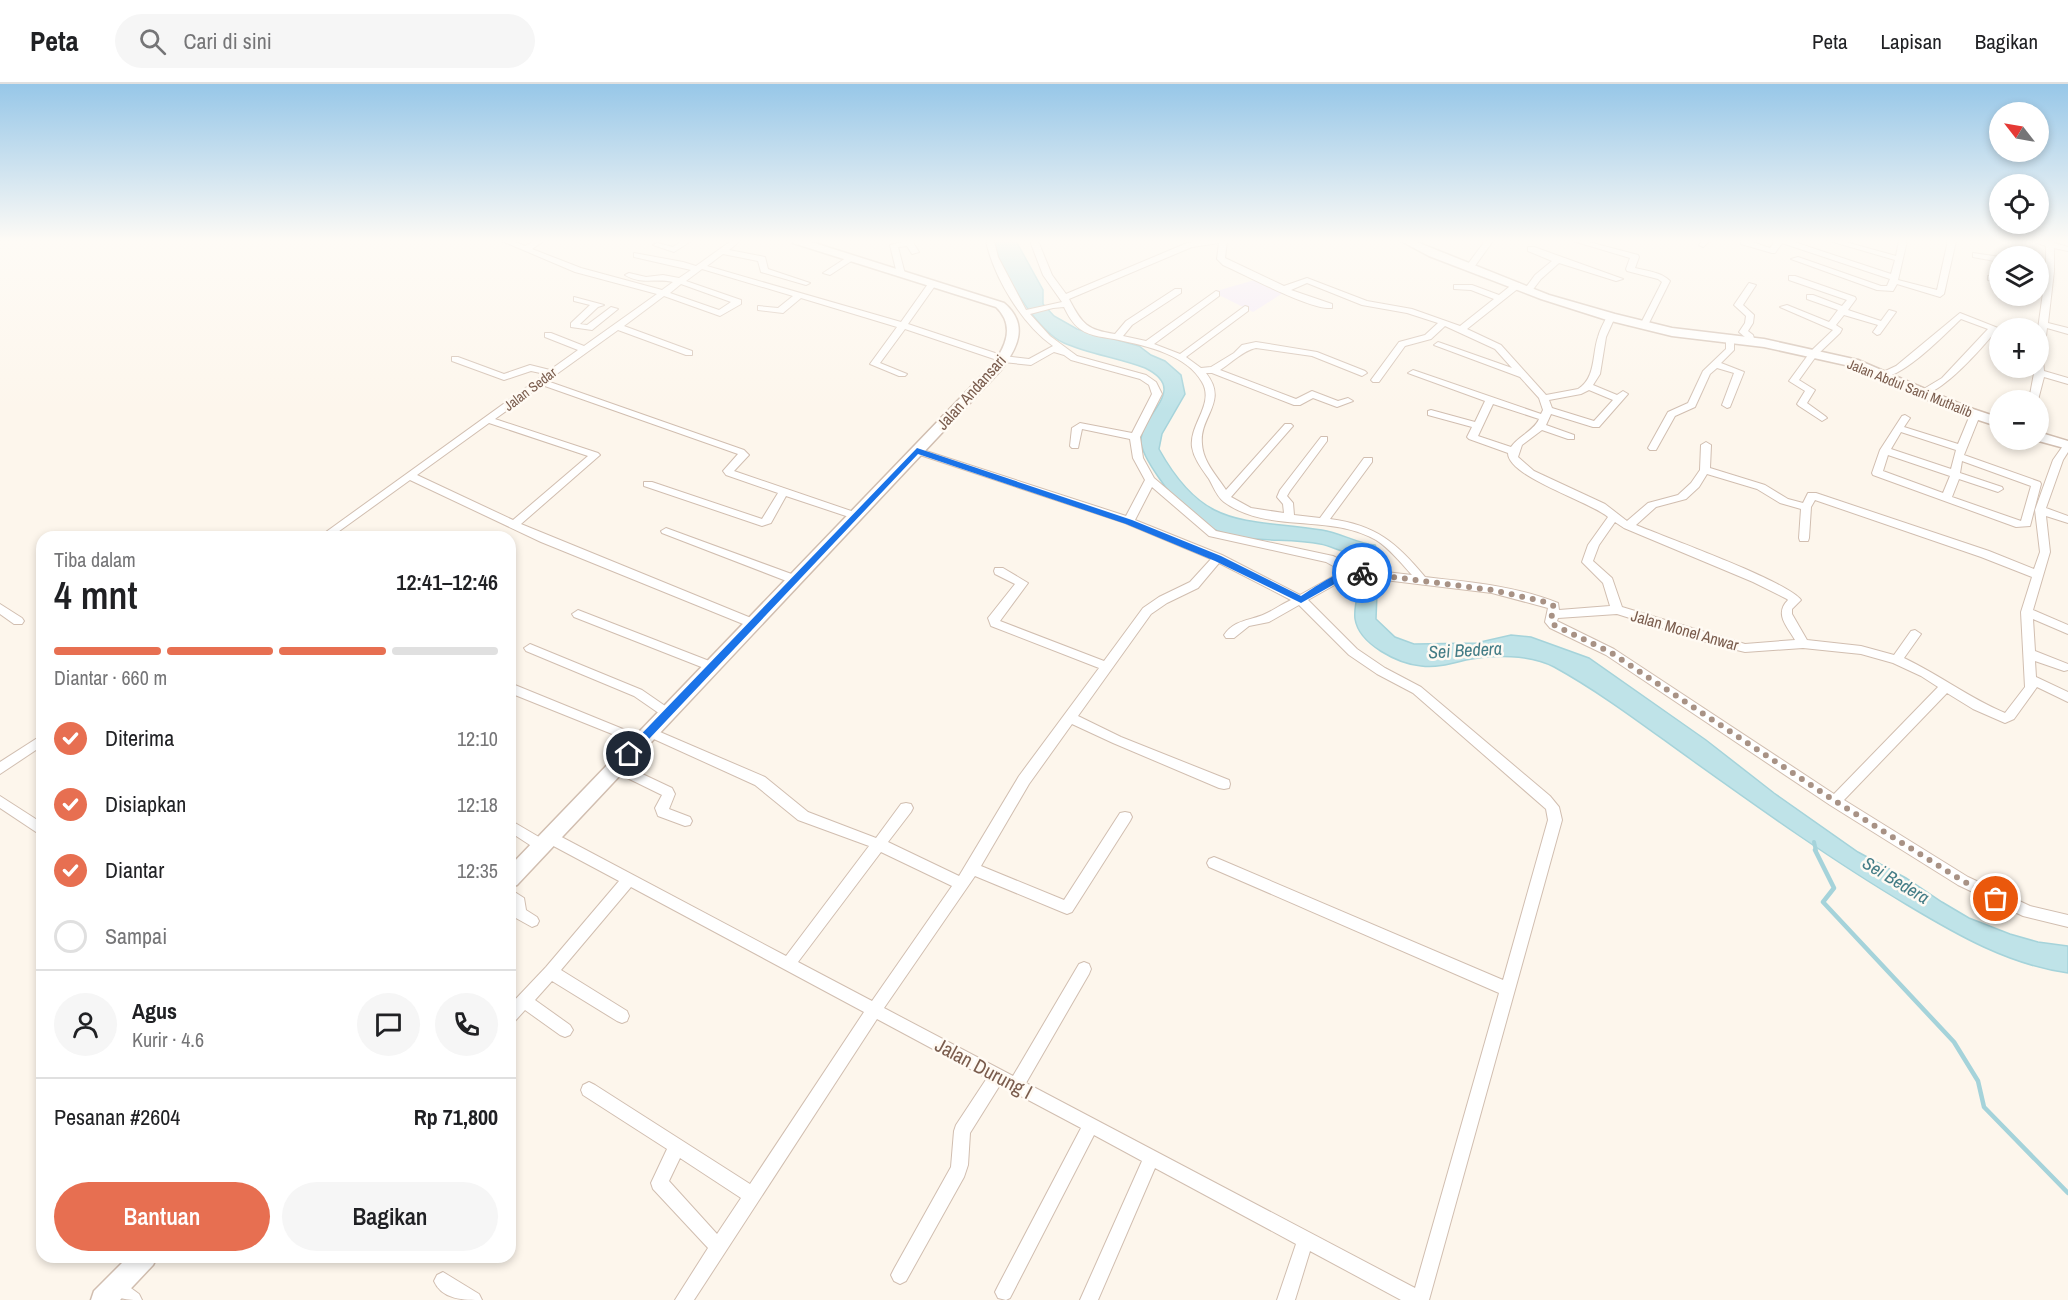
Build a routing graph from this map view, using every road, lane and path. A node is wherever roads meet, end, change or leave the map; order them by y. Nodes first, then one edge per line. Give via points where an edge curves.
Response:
1 (657, 298) edge
2 (677, 298) edge
3 (726, 298) edge
4 (797, 298) edge
5 (809, 298) edge
6 (922, 298) edge
7 (978, 298) edge
8 (1018, 298) edge
9 (1064, 298) edge
10 (1073, 298) edge
11 (1168, 298) edge
12 (1211, 298) edge
13 (1306, 298) edge
14 (1352, 298) edge
15 (1500, 298) edge
16 (1554, 298) edge
17 (1658, 298) edge
18 (1743, 298) edge
19 (1812, 298) edge
20 (1851, 298) edge
21 (577, 299) dead end
22 (1066, 301) junction
23 (596, 304) junction
24 (1329, 306) dead end
25 (761, 308) dead end
26 (1784, 308) dead end
27 (614, 309) junction
28 (1245, 309) dead end
29 (1843, 310) junction
30 (1027, 312) junction
31 (1892, 312) dead end
32 (633, 315) junction
33 (1611, 317) junction
34 (1444, 322) junction
35 (901, 325) junction
36 (1644, 325) junction
37 (617, 326) junction
38 (1831, 326) junction
39 (2049, 326) edge
40 (1460, 330) junction
41 (2068, 331) edge
42 (548, 334) dead end
43 (1117, 337) junction
44 (1730, 340) junction
45 (1751, 342) junction
46 (1148, 344) junction
47 (1438, 345) dead end
48 (584, 349) junction
49 (688, 353) dead end
50 (1007, 353) junction
51 (1814, 353) junction
52 (1070, 355) junction
53 (1180, 358) junction
54 (455, 359) dead end
55 (1714, 364) junction
56 (1213, 370) junction
57 (1198, 371) junction
58 (551, 373) junction
59 (1413, 373) dead end
60 (902, 374) dead end
61 (1362, 374) dead end
62 (1521, 374) junction
63 (1884, 375) junction
64 (2049, 376) edge
65 (1376, 380) dead end
66 (539, 381) junction
67 (2068, 381) edge
68 (1588, 386) junction
69 (1922, 393) junction
70 (1544, 398) junction
71 (1490, 400) junction
72 (1348, 401) dead end
73 (1727, 405) dead end
74 (1431, 413) dead end
75 (1976, 415) junction
76 (1544, 418) junction
77 (1822, 418) dead end
78 (1905, 418) dead end
79 (1989, 419) edge
80 (488, 420) junction
81 (1476, 425) junction
82 (1288, 426) dead end
83 (1899, 428) junction
84 (1571, 436) dead end
85 (1135, 437) junction
86 (1324, 439) dead end
87 (2049, 439) edge
88 (1706, 445) dead end
89 (2068, 445) edge
90 (1075, 446) dead end
91 (1653, 448) dead end
92 (1885, 450) junction
93 (917, 451) junction
94 (1513, 451) junction
95 (1960, 453) junction
96 (1368, 460) dead end
97 (1705, 470) junction
98 (411, 476) junction
99 (1955, 476) junction
100 (1150, 480) junction
101 (648, 484) dead end
102 (1998, 489) dead end
103 (783, 493) junction
104 (1225, 498) junction
105 (1946, 499) junction
106 (1806, 507) junction
107 (2040, 510) junction
108 (856, 516) junction
109 (1289, 517) junction
110 (1613, 518) junction
111 (2068, 520) edge
112 (1129, 522) junction
113 (1322, 523) junction
114 (514, 524) junction
115 (1628, 526) junction
116 (333, 531) edge
117 (666, 531) dead end
118 (1804, 538) dead end
119 (1218, 558) junction
120 (999, 571) dead end
121 (1345, 574) junction
122 (2038, 575) junction
123 (793, 579) junction
124 (1421, 579) junction
125 (1301, 600) junction
126 (0, 608) edge
127 (1617, 610) junction
128 (2027, 612) junction
129 (578, 614) dead end
130 (1553, 614) junction
131 (18, 621) dead end
132 (752, 623) junction
133 (2068, 630) edge
134 (1915, 634) dead end
135 (1230, 635) dead end
136 (1803, 644) junction
137 (530, 648) dead end
138 (2028, 653) junction
139 (1897, 660) junction
140 (713, 667) junction
141 (1108, 667) junction
142 (2064, 667) dead end
143 (2030, 679) junction
144 (1947, 686) junction
145 (516, 690) edge
146 (2068, 697) edge
147 (667, 713) junction
148 (1071, 718) junction
149 (645, 736) junction
150 (36, 745) edge
151 (617, 767) junction
152 (0, 769) edge
153 (1224, 784) dead end
154 (0, 801) edge
155 (1835, 801) junction
156 (906, 808) dead end
157 (1125, 817) dead end
158 (685, 821) dead end
159 (36, 826) edge
160 (516, 828) edge
161 (545, 841) junction
162 (878, 844) junction
163 (1214, 863) dead end
164 (972, 869) junction
165 (516, 872) edge
166 (629, 879) junction
167 (960, 883) junction
168 (516, 900) edge
169 (532, 921) dead end
170 (2068, 921) edge
171 (788, 964) junction
172 (1084, 969) dead end
173 (551, 972) junction
174 (1508, 989) junction
175 (525, 1001) junction
176 (516, 1010) edge
177 (874, 1010) junction
178 (622, 1016) dead end
179 (565, 1030) dead end
180 (998, 1075) junction
181 (1016, 1085) junction
182 (589, 1090) dead end
183 (1091, 1125) junction
184 (677, 1146) junction
185 (1152, 1157) junction
186 (752, 1195) junction
187 (1306, 1239) junction
188 (718, 1247) junction
189 (141, 1263) edge
190 (900, 1275) dead end
191 (443, 1281) dead end
192 (1004, 1292) dead end
193 (118, 1295) edge
194 (473, 1300) edge
195 (684, 1300) edge
196 (1089, 1300) edge
197 (1286, 1300) edge
198 (1419, 1300) edge

1 - 32 street, Jalan Sedar
2 - 3 street via 720,313 738,302
4 - 25 street via 780,311
5 - 35 street
6 - 35 street
7 - 50 street via 1007,309
8 - 30 street
9 - 22 street
10 - 22 street
11 - 43 street
12 - 46 street
13 - 24 street
14 - 34 street
15 - 40 street
16 - 33 street, Jalan Abdul Sani Muthalib
17 - 36 street
18 - 45 street via 1738,305 1750,315 1743,332
19 - 29 street
20 - 29 street
21 - 23 street
22 - 30 street
22 - 43 street via 1077,323 1084,328
23 - 27 street
23 - 27 street via 574,325 589,328
26 - 38 street
27 - 32 street
28 - 53 street
29 - 31 street via 1880,328
29 - 38 street
30 - 52 street via 1047,338
32 - 37 street, Jalan Sedar
33 - 36 street, Jalan Abdul Sani Muthalib
33 - 68 street via 1602,337 1595,375
34 - 40 street
34 - 65 street via 1428,337 1402,344
35 - 50 street
35 - 60 street via 875,364
36 - 44 street, Jalan Abdul Sani Muthalib
37 - 48 street, Jalan Sedar
37 - 49 street
38 - 51 street via 1838,328 1836,333
39 - 41 street
40 - 62 street via 1498,347
42 - 48 street
43 - 46 street
44 - 45 street, Jalan Abdul Sani Muthalib
44 - 55 street via 1730,350
45 - 51 street, Jalan Abdul Sani Muthalib
46 - 53 street
47 - 62 street
48 - 58 street, Jalan Sedar
50 - 52 street via 1031,362 1056,349
50 - 93 street, Jalan Andansari
51 - 63 street, Jalan Abdul Sani Muthalib
51 - 77 street via 1794,381 1810,390 1802,404
52 - 85 street via 1143,377 1153,384 1157,394
53 - 57 street
54 - 58 street via 504,377 530,368
55 - 73 street via 1739,372
55 - 91 street via 1706,373 1695,402 1671,414
56 - 57 street
56 - 61 street via 1245,347 1256,345 1314,354
56 - 72 street via 1297,403 1312,394 1336,404
57 - 104 street via 1212,394 1197,435 1198,450
58 - 66 street, Jalan Sedar
59 - 71 street
62 - 70 street
63 - 69 street, Jalan Abdul Sani Muthalib
63 - 69 street via 1899,368 1960,316 1994,328 1945,380
64 - 67 street
66 - 80 street, Jalan Sedar
66 - 103 street via 741,452 744,455 728,471
68 - 70 street
68 - 76 street via 1621,397 1596,425
69 - 75 street, Jalan Abdul Sani Muthalib
70 - 76 street
71 - 76 street
71 - 81 street
74 - 81 street
75 - 79 street, Jalan Abdul Sani Muthalib
75 - 95 street
76 - 84 street
76 - 94 street
78 - 83 street
80 - 98 street, Jalan Sedar
80 - 114 street via 595,455
81 - 94 street via 1472,436
82 - 104 street
83 - 92 street
83 - 95 street
85 - 90 street via 1080,426
85 - 100 street via 1138,459
86 - 109 street via 1285,490 1282,497 1288,503
87 - 89 street
88 - 97 street
89 - 107 street, Jalan Monel Anwar via 2054,469
92 - 99 street
92 - 105 street via 1877,473
93 - 108 street, Jalan Andansari
93 - 112 street
94 - 110 street via 1515,460 1530,472 1599,505
95 - 99 street
95 - 105 street via 2036,484 2031,509 2026,524 2020,525
96 - 113 street
97 - 106 street via 1761,487 1785,501
97 - 115 street via 1682,497 1652,505
98 - 114 street
98 - 116 street, Jalan Sedar
99 - 102 street
99 - 105 street
100 - 112 street
100 - 121 street via 1213,534 1329,559
101 - 103 street via 762,523
103 - 108 street
104 - 109 street via 1248,511
106 - 118 street
106 - 122 street via 1812,495
107 - 111 street
107 - 122 street, Jalan Monel Anwar via 2045,552
108 - 123 street, Jalan Andansari
109 - 113 street
110 - 115 street
110 - 127 street via 1591,547 1587,562 1606,579
112 - 119 street
113 - 124 street via 1341,524 1380,538
114 - 132 street
115 - 136 street via 1791,596 1795,600 1786,614
117 - 123 street
119 - 125 street
119 - 141 street via 1194,585 1147,611
120 - 141 street via 1022,583 994,618 995,623
121 - 124 street
121 - 125 street
122 - 128 street, Jalan Monel Anwar
123 - 132 street, Jalan Andansari
124 - 130 street via 1542,601 1554,606
125 - 135 street via 1264,619 1236,627
125 - 174 street via 1353,652 1417,690 1552,807 1555,820
126 - 131 street
127 - 130 street, Jalan Monel Anwar
127 - 136 street, Jalan Monel Anwar via 1728,645 1745,648
128 - 133 street
128 - 138 street, Jalan Monel Anwar
129 - 140 street
130 - 155 street via 1554,625 1610,652
132 - 140 street, Jalan Andansari
134 - 139 street
136 - 139 street, Jalan Monel Anwar via 1861,650
137 - 147 street via 638,693
138 - 142 street
138 - 143 street, Jalan Monel Anwar
139 - 144 street, Jalan Monel Anwar
140 - 147 street, Jalan Andansari
141 - 148 street
143 - 144 street, Jalan Monel Anwar via 2029,693 2005,718 1986,711
143 - 146 street
144 - 155 street
145 - 149 street
147 - 149 street, Jalan Andansari
148 - 153 street
148 - 164 street via 1024,780
149 - 151 street, Jalan Andansari
149 - 162 street via 759,781 803,816
150 - 152 street
151 - 158 street via 667,792 663,812
151 - 161 street, Jalan Andansari
154 - 159 street
155 - 170 street via 1992,897 2028,912
156 - 162 street
157 - 164 street via 1068,909
160 - 161 street, Jalan Durung I
161 - 165 street, Jalan Andansari
161 - 166 street, Jalan Durung I
162 - 167 street
162 - 171 street
163 - 174 street
164 - 167 street
166 - 171 street, Jalan Durung I
166 - 173 street
167 - 177 street
168 - 169 street via 519,913
171 - 177 street, Jalan Durung I
172 - 181 street
173 - 175 street
173 - 178 street
174 - 198 street
175 - 176 street
175 - 179 street
177 - 180 street, Jalan Durung I
177 - 186 street
180 - 181 street, Jalan Durung I
180 - 190 street via 962,1131 958,1171
181 - 183 street, Jalan Durung I
182 - 184 street
183 - 185 street, Jalan Durung I
183 - 192 street
184 - 186 street
184 - 188 street via 659,1183
185 - 187 street, Jalan Durung I
185 - 196 street
186 - 188 street
187 - 197 street
187 - 198 street, Jalan Durung I
188 - 195 street
189 - 193 street
191 - 194 street

